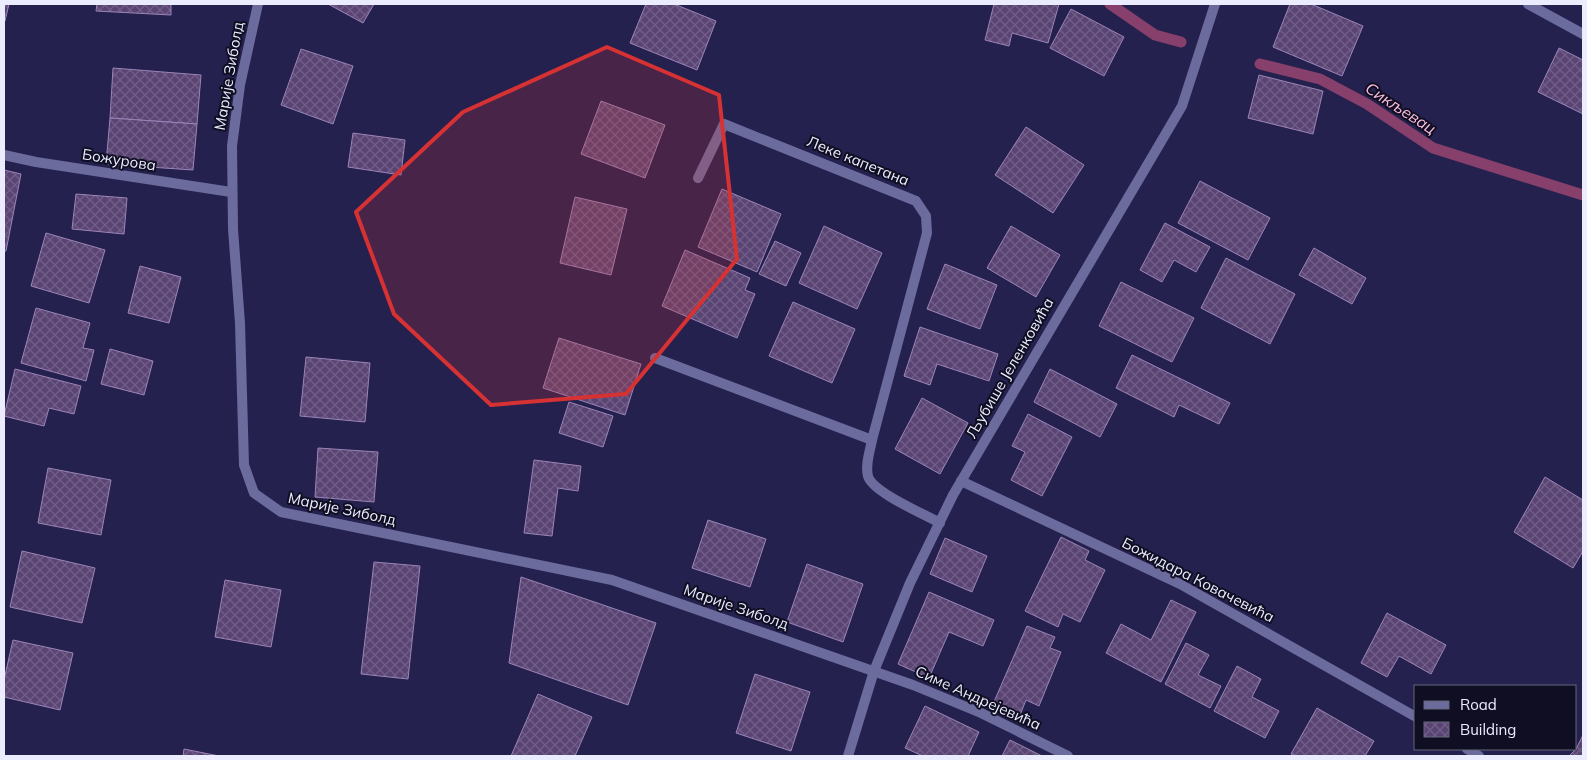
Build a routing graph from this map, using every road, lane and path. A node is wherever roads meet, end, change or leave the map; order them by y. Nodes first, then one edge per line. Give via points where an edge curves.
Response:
1 (258, 4) edge
2 (1215, 4) edge
3 (1528, 4) edge
4 (1583, 34) edge
5 (4, 155) edge
6 (698, 178) dead end
7 (231, 192) junction
8 (655, 358) dead end
9 (872, 440) junction
10 (961, 481) junction
11 (940, 523) junction
12 (874, 671) junction
13 (1414, 716) edge
14 (848, 756) edge
15 (1068, 756) edge

1 - 7 street, Марије Зиболд via 240,85 232,146
2 - 10 street, Љубише Јеленковића via 1182,106
3 - 4 street
5 - 7 street, Божурова
6 - 9 street, Леке капетана via 724,124 916,201 926,216 927,233
7 - 12 street, Марије Зиболд via 240,323 244,465 254,493 281,512 612,580
8 - 9 street
9 - 11 street, Леке капетана via 867,467 868,478 876,488
10 - 11 street, Љубише Јеленковића
10 - 13 street, Божидара Ковачевића via 1180,584
11 - 12 street, Љубише Јеленковића via 910,583
12 - 14 street, Љубише Јеленковића
12 - 15 street, Симе Андрејевића via 981,713

